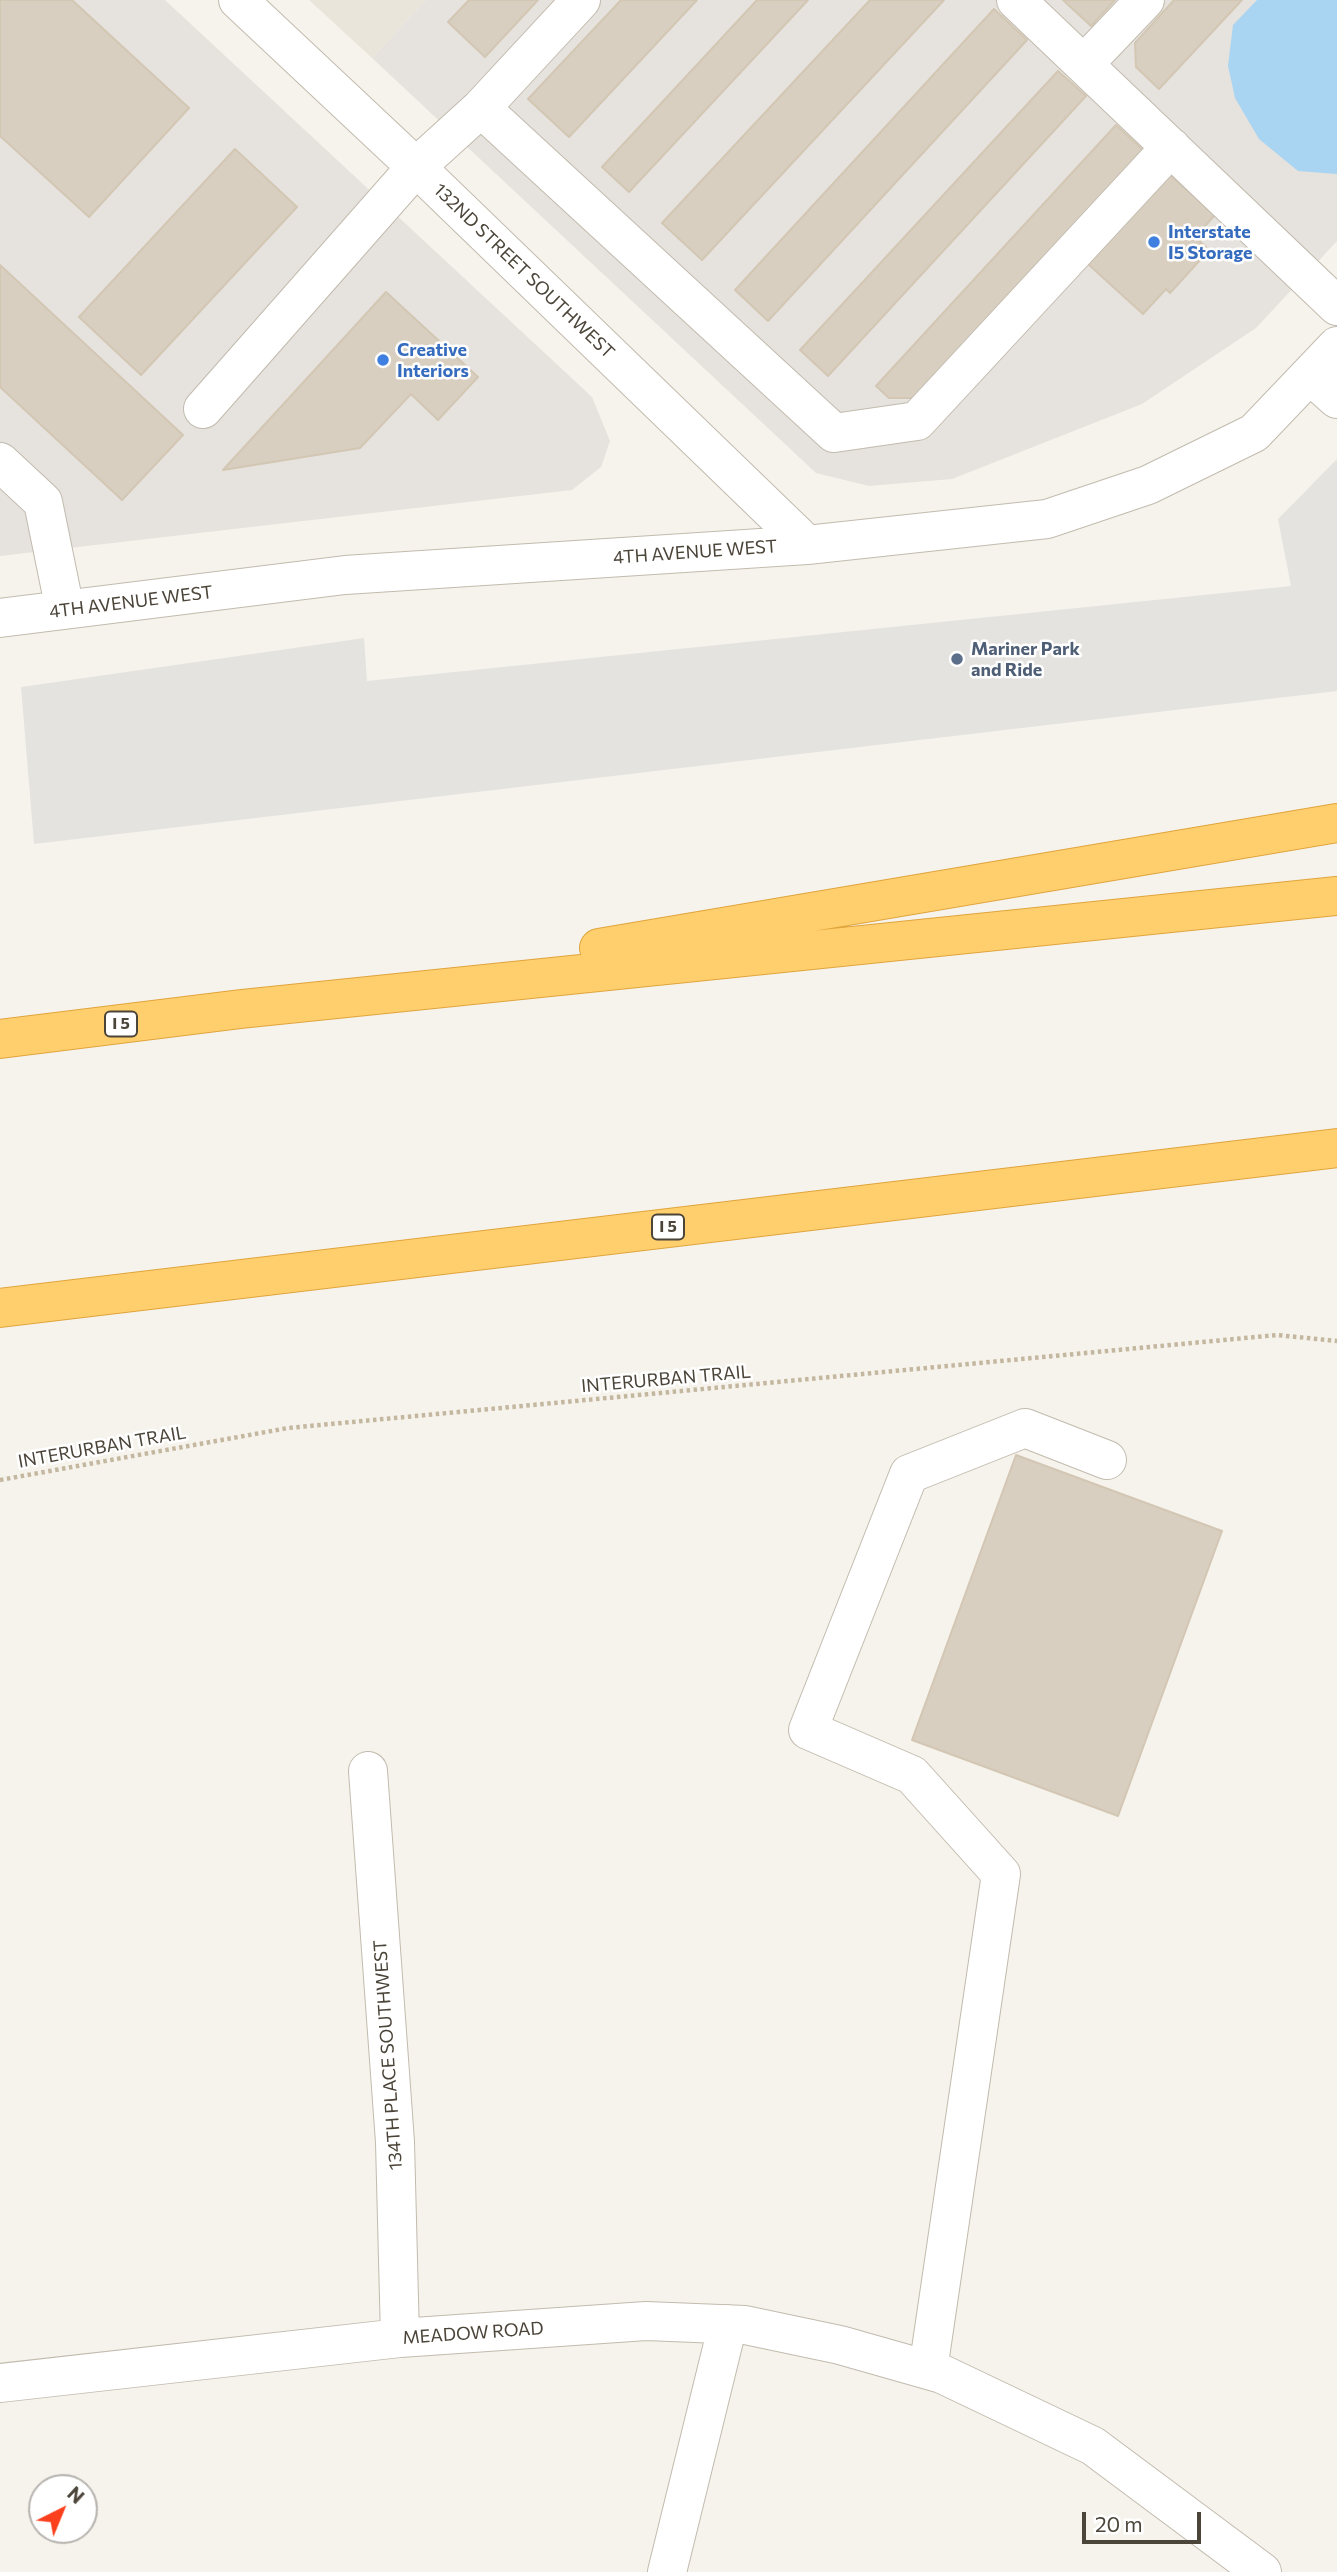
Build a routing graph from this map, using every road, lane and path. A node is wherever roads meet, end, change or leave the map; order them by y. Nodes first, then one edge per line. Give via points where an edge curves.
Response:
1 (238, 0) edge
2 (581, 0) edge
3 (1016, 0) edge
4 (1145, 0) edge
5 (1084, 64) junction
6 (481, 108) junction
7 (1171, 147) junction
8 (416, 167) junction
9 (1337, 306) edge
10 (1337, 346) edge
11 (1323, 387) edge
12 (203, 409) dead end
13 (0, 462) edge
14 (807, 545) junction
15 (65, 610) junction
16 (0, 618) edge
17 (1337, 823) edge
18 (1337, 896) edge
19 (242, 1009) junction
20 (0, 1039) edge
21 (1337, 1147) edge
22 (0, 1308) edge
23 (1337, 1340) edge
24 (1107, 1460) dead end
25 (0, 1480) edge
26 (368, 1772) dead end
27 (728, 2324) junction
28 (400, 2338) junction
29 (936, 2372) junction
30 (0, 2383) edge
31 (1242, 2566) edge
32 (667, 2572) edge

1 - 8 street, 132ND STREET SOUTHWEST
2 - 6 street
3 - 5 street
4 - 5 street
5 - 7 street
6 - 7 street via 834,433 917,421
6 - 8 street
7 - 9 street
8 - 12 street
8 - 14 street, 132ND STREET SOUTHWEST
10 - 11 street, 4TH AVENUE WEST
11 - 14 street, 4TH AVENUE WEST via 1254,433 1148,485 1047,519
13 - 15 street via 43,502
14 - 15 street, 4TH AVENUE WEST via 345,575
15 - 16 street, 4TH AVENUE WEST
17 - 19 highway
18 - 19 highway, I 5
19 - 20 highway, I 5
21 - 22 highway, I 5
23 - 25 path, INTERURBAN TRAIL via 1277,1335 288,1428
24 - 29 street via 1025,1428 909,1474 808,1730 912,1775 1001,1874
26 - 28 street, 134TH PLACE SOUTHWEST via 395,2142
27 - 28 street, MEADOW ROAD via 646,2321
27 - 29 street, MEADOW ROAD via 841,2345
27 - 32 street
28 - 30 street, MEADOW ROAD
29 - 31 street, MEADOW ROAD via 1093,2446

